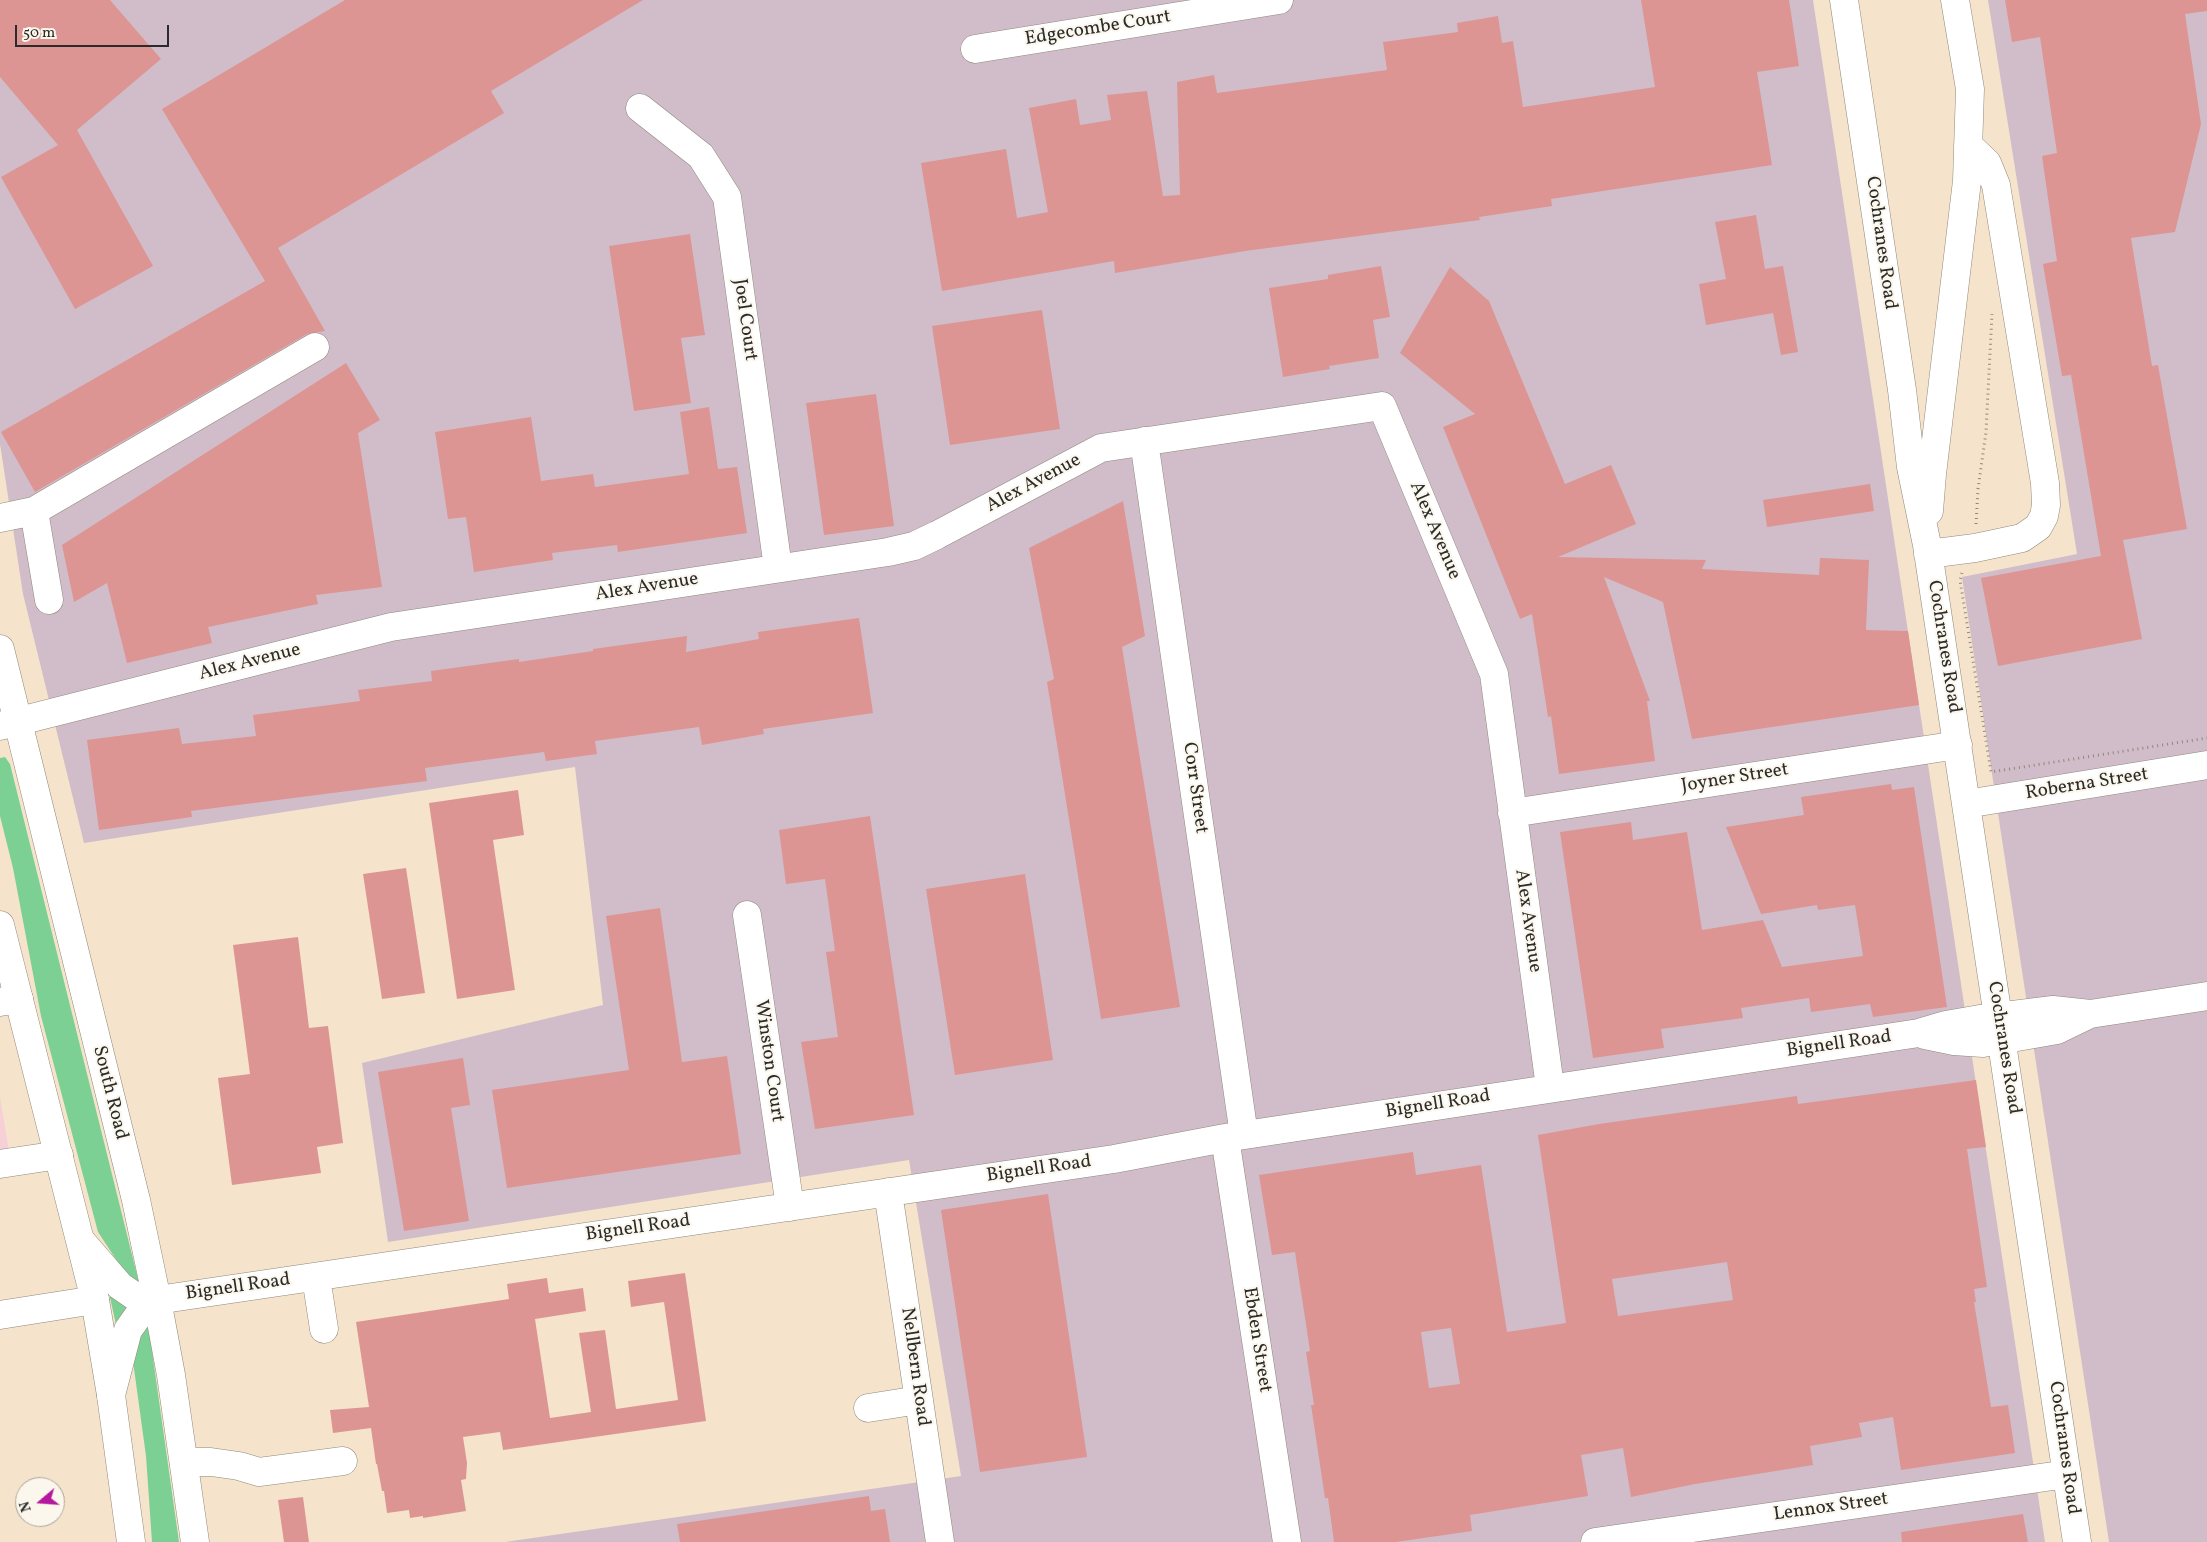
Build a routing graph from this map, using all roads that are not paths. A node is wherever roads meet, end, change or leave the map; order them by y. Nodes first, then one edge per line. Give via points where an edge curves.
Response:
1 (1279, 0) edge
2 (1844, 0) edge
3 (1955, 0) edge
4 (975, 49) dead end
5 (640, 108) dead end
6 (1968, 145) junction
7 (315, 347) dead end
8 (1144, 441) junction
9 (34, 511) junction
10 (0, 518) edge
11 (1928, 549) junction
12 (778, 568) junction
13 (49, 600) dead end
14 (0, 649) edge
15 (9, 724) edge
16 (1958, 746) junction
17 (2207, 765) edge
18 (1966, 804) junction
19 (1512, 812) junction
20 (747, 915) dead end
21 (0, 925) edge
22 (2207, 996) edge
23 (9, 1001) edge
24 (2000, 1028) junction
25 (1550, 1087) junction
26 (1234, 1136) junction
27 (59, 1155) junction
28 (0, 1164) edge
29 (888, 1192) junction
30 (790, 1207) junction
31 (81, 1241) junction
32 (316, 1277) junction
33 (96, 1300) junction
34 (153, 1301) junction
35 (0, 1315) edge
36 (324, 1329) dead end
37 (111, 1395) junction
38 (919, 1400) junction
39 (868, 1408) dead end
40 (343, 1461) dead end
41 (184, 1462) junction
42 (2067, 1474) junction
43 (131, 1542) edge
44 (195, 1542) edge
45 (940, 1542) edge
46 (1286, 1542) edge
47 (1594, 1542) edge
48 (2077, 1542) edge

1 - 4 main road, Edgecombe Court
2 - 11 main road, Cochranes Road via 1911,467
3 - 6 main road, Cochranes Road via 1970,89
5 - 12 main road, Joel Court via 701,156 727,197
6 - 11 main road, Cochranes Road via 1966,187 1931,481
6 - 11 main road, Cochranes Road via 1987,163 1996,185 2046,505 2042,520 2031,533 2012,541 1975,548
7 - 9 main road
8 - 12 main road, Alex Avenue via 1101,448 914,546
8 - 19 main road, Alex Avenue via 1382,406 1494,674
8 - 26 main road, Corr Street
9 - 10 main road
9 - 13 main road
11 - 16 main road, Cochranes Road
12 - 15 main road, Alex Avenue via 391,627
14 - 15 main road, South Road
15 - 34 main road, South Road via 136,1200
16 - 18 main road, Cochranes Road
16 - 19 main road, Joyner Street
17 - 18 main road, Roberna Street
18 - 24 main road, Cochranes Road
19 - 25 main road, Alex Avenue
20 - 30 main road, Winston Court
21 - 23 main road
22 - 24 main road, Bignell Road via 2090,1014 2057,1030
23 - 27 main road
24 - 25 main road, Bignell Road via 1966,1043 1919,1033
24 - 42 main road, Cochranes Road
25 - 26 main road, Bignell Road
26 - 29 main road, Bignell Road via 1114,1159
26 - 46 main road, Ebden Street
27 - 28 main road
27 - 31 main road
29 - 30 main road, Bignell Road
29 - 38 main road, Nellbern Road
30 - 32 main road, Bignell Road
31 - 33 main road
31 - 34 main road via 120,1286 136,1297
32 - 34 main road, Bignell Road
32 - 36 main road
33 - 35 main road
33 - 37 main road
34 - 37 main road via 128,1330
34 - 41 main road, South Road
37 - 43 main road
38 - 39 main road
38 - 45 main road, Nellbern Road
40 - 41 main road via 259,1472 211,1462
41 - 44 main road, South Road
42 - 47 main road, Lennox Street
42 - 48 main road, Cochranes Road

